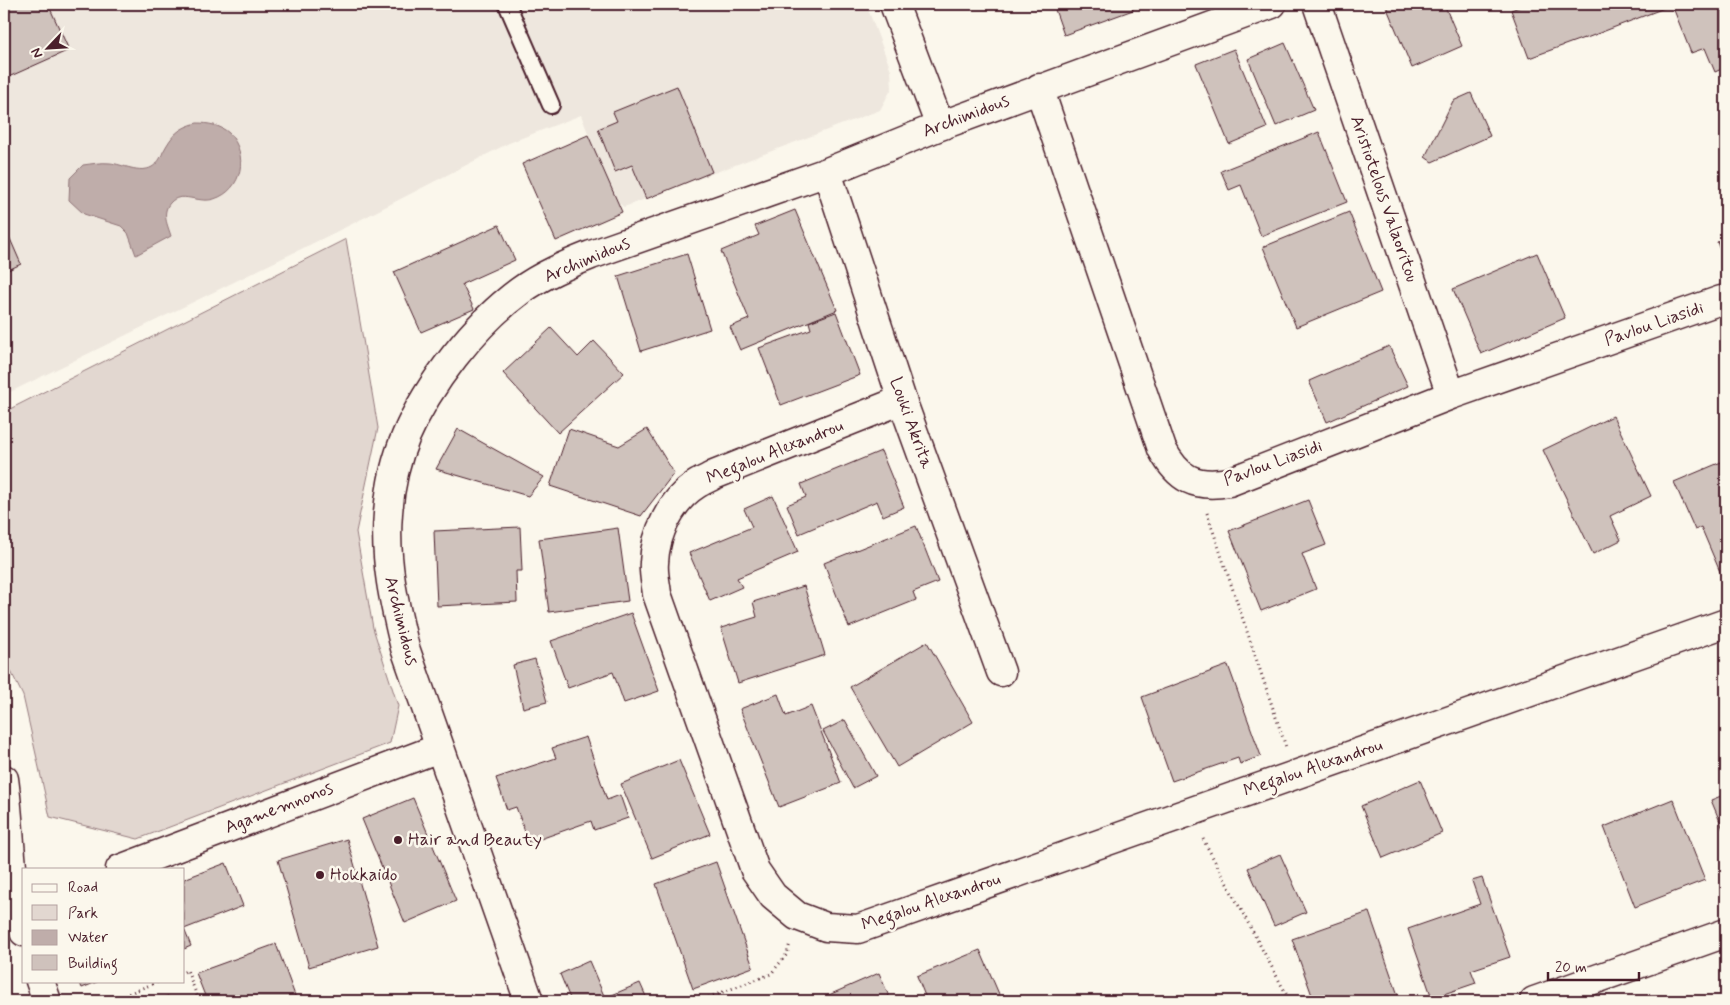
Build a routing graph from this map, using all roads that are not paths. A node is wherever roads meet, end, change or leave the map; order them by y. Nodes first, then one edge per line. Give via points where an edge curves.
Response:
1 (507, 4) edge
2 (894, 4) edge
3 (1272, 4) edge
4 (1317, 4) edge
5 (1040, 88) junction
6 (551, 105) dead end
7 (940, 126) junction
8 (827, 172) junction
9 (1726, 300) edge
10 (1451, 395) junction
11 (902, 400) junction
12 (1726, 623) edge
13 (1002, 672) dead end
14 (439, 748) junction
15 (4, 778) edge
16 (123, 868) edge
17 (22, 915) edge
18 (1726, 933) edge
19 (40, 982) edge
20 (47, 1001) edge
21 (529, 1001) edge
22 (1534, 1001) edge

1 - 6 lane
2 - 7 street
3 - 5 street, Archimidous
4 - 10 street, Aristiotelous Valaoritou
5 - 7 street, Archimidous
5 - 10 street, Pavlou Liasidi via 1162,449 1170,464 1182,475 1196,482 1228,482
7 - 8 street, Archimidous
8 - 11 street, Louki Akrita
8 - 14 street, Archimidous via 553,271 520,292 484,323 430,390 406,436 395,473 388,513 387,560 405,648
9 - 10 street, Pavlou Liasidi
11 - 12 street, Megalou Alexandrou via 696,484 674,506 660,533 654,563 657,594 755,870 772,896 797,916 826,927 858,929
11 - 13 street, Louki Akrita
14 - 16 street, Agamemnonos
14 - 21 street, Archimidous
15 - 17 street via 10,851
18 - 22 street
19 - 20 street

